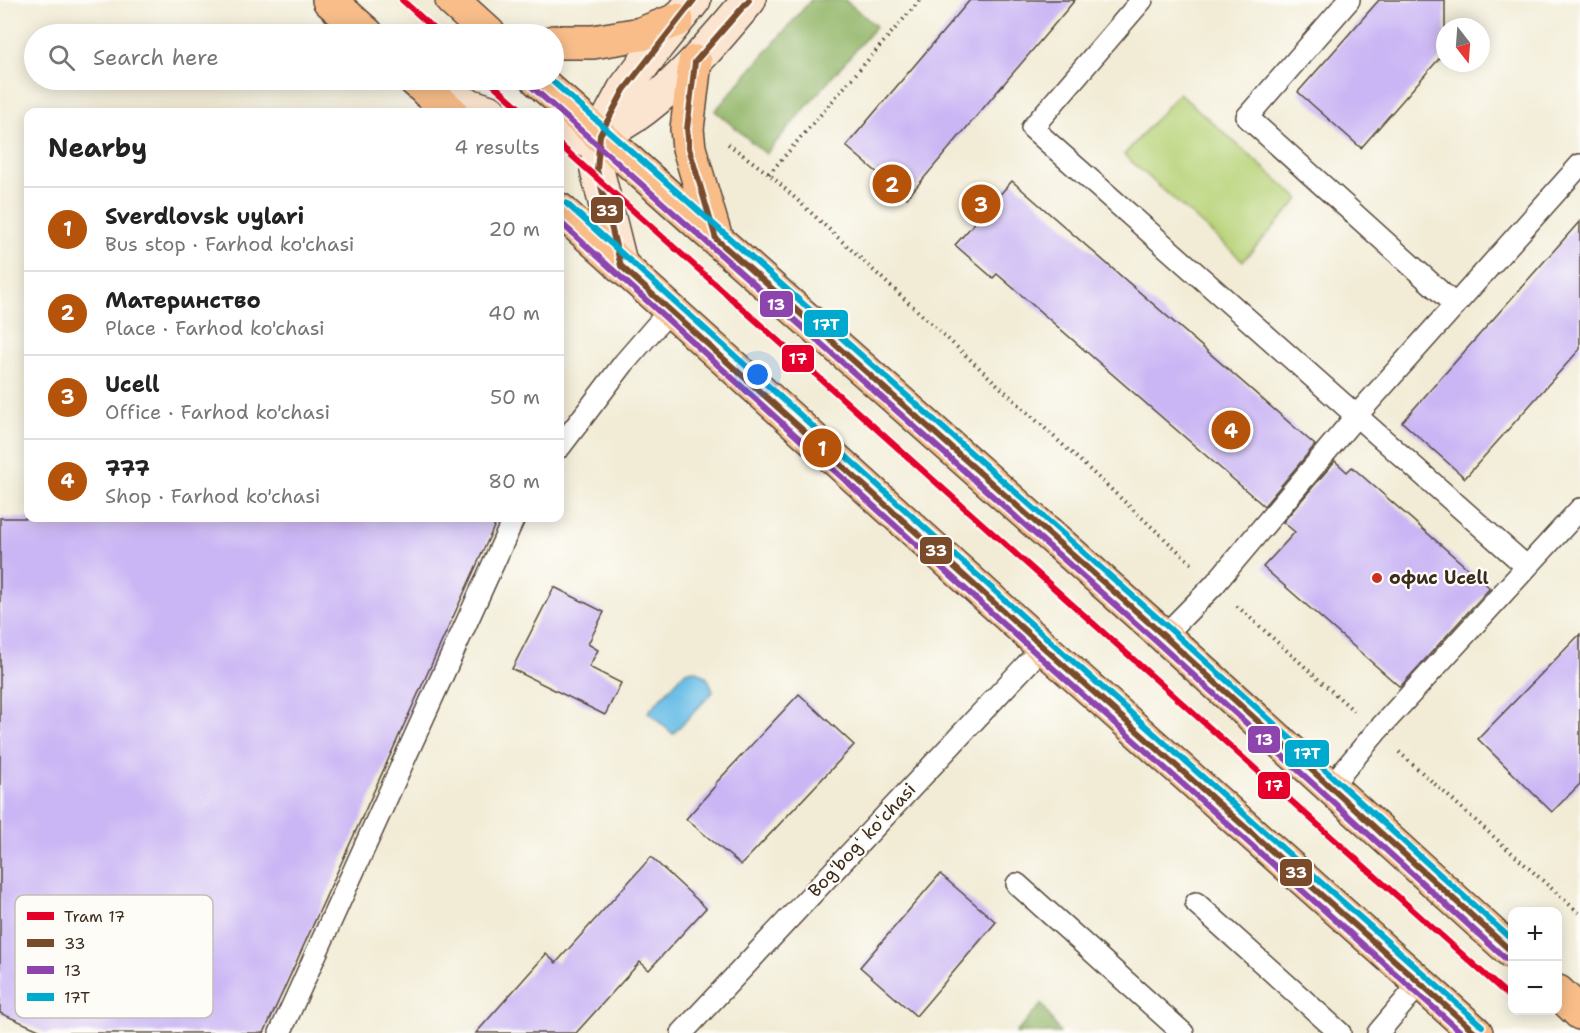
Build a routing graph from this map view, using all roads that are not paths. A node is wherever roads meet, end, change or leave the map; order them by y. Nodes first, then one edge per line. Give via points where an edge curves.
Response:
1 (330, 0) edge
2 (452, 0) edge
3 (749, 0) edge
4 (1142, 0) edge
5 (1349, 0) edge
6 (686, 10) edge
7 (356, 24) edge
8 (482, 24) edge
9 (564, 42) edge
10 (695, 62) junction
11 (427, 90) edge
12 (434, 90) edge
13 (549, 90) edge
14 (447, 108) edge
15 (480, 108) edge
16 (600, 135) junction
17 (564, 138) edge
18 (1580, 165) edge
19 (564, 214) edge
20 (716, 240) junction
21 (621, 266) junction
22 (1455, 305) junction
23 (670, 310) junction
24 (1357, 415) junction
25 (564, 442) edge
26 (1580, 509) edge
27 (512, 522) edge
28 (1527, 567) junction
29 (1164, 636) junction
30 (1043, 647) junction
31 (1330, 787) junction
32 (1017, 884) dead end
33 (1196, 903) dead end
34 (1508, 948) edge
35 (1420, 983) junction
36 (1562, 997) edge
37 (1580, 1013) edge
38 (280, 1033) edge
39 (682, 1033) edge
40 (1183, 1033) edge
41 (1340, 1033) edge
42 (1378, 1033) edge
43 (1476, 1033) edge

1 - 7 main road
2 - 8 main road
3 - 10 main road
4 - 24 lane via 1032,128
5 - 22 lane via 1247,117
6 - 9 main road via 641,34
6 - 16 main road via 624,90
10 - 16 main road via 646,109
10 - 20 main road via 687,129 689,148
11 - 14 main road
12 - 15 main road
13 - 16 main road
16 - 17 main road
16 - 20 main road
16 - 21 main road via 597,170
18 - 22 lane
19 - 21 main road
20 - 29 main road
21 - 23 main road
22 - 24 lane
23 - 25 lane
23 - 30 main road
24 - 28 lane
24 - 29 lane via 1214,585
26 - 28 lane
27 - 38 lane
28 - 31 lane
29 - 31 main road
30 - 35 main road
30 - 39 lane, Bogʻbogʻ koʻchasi
31 - 34 main road
32 - 40 lane
33 - 41 lane
35 - 42 lane
35 - 43 main road
36 - 37 main road

